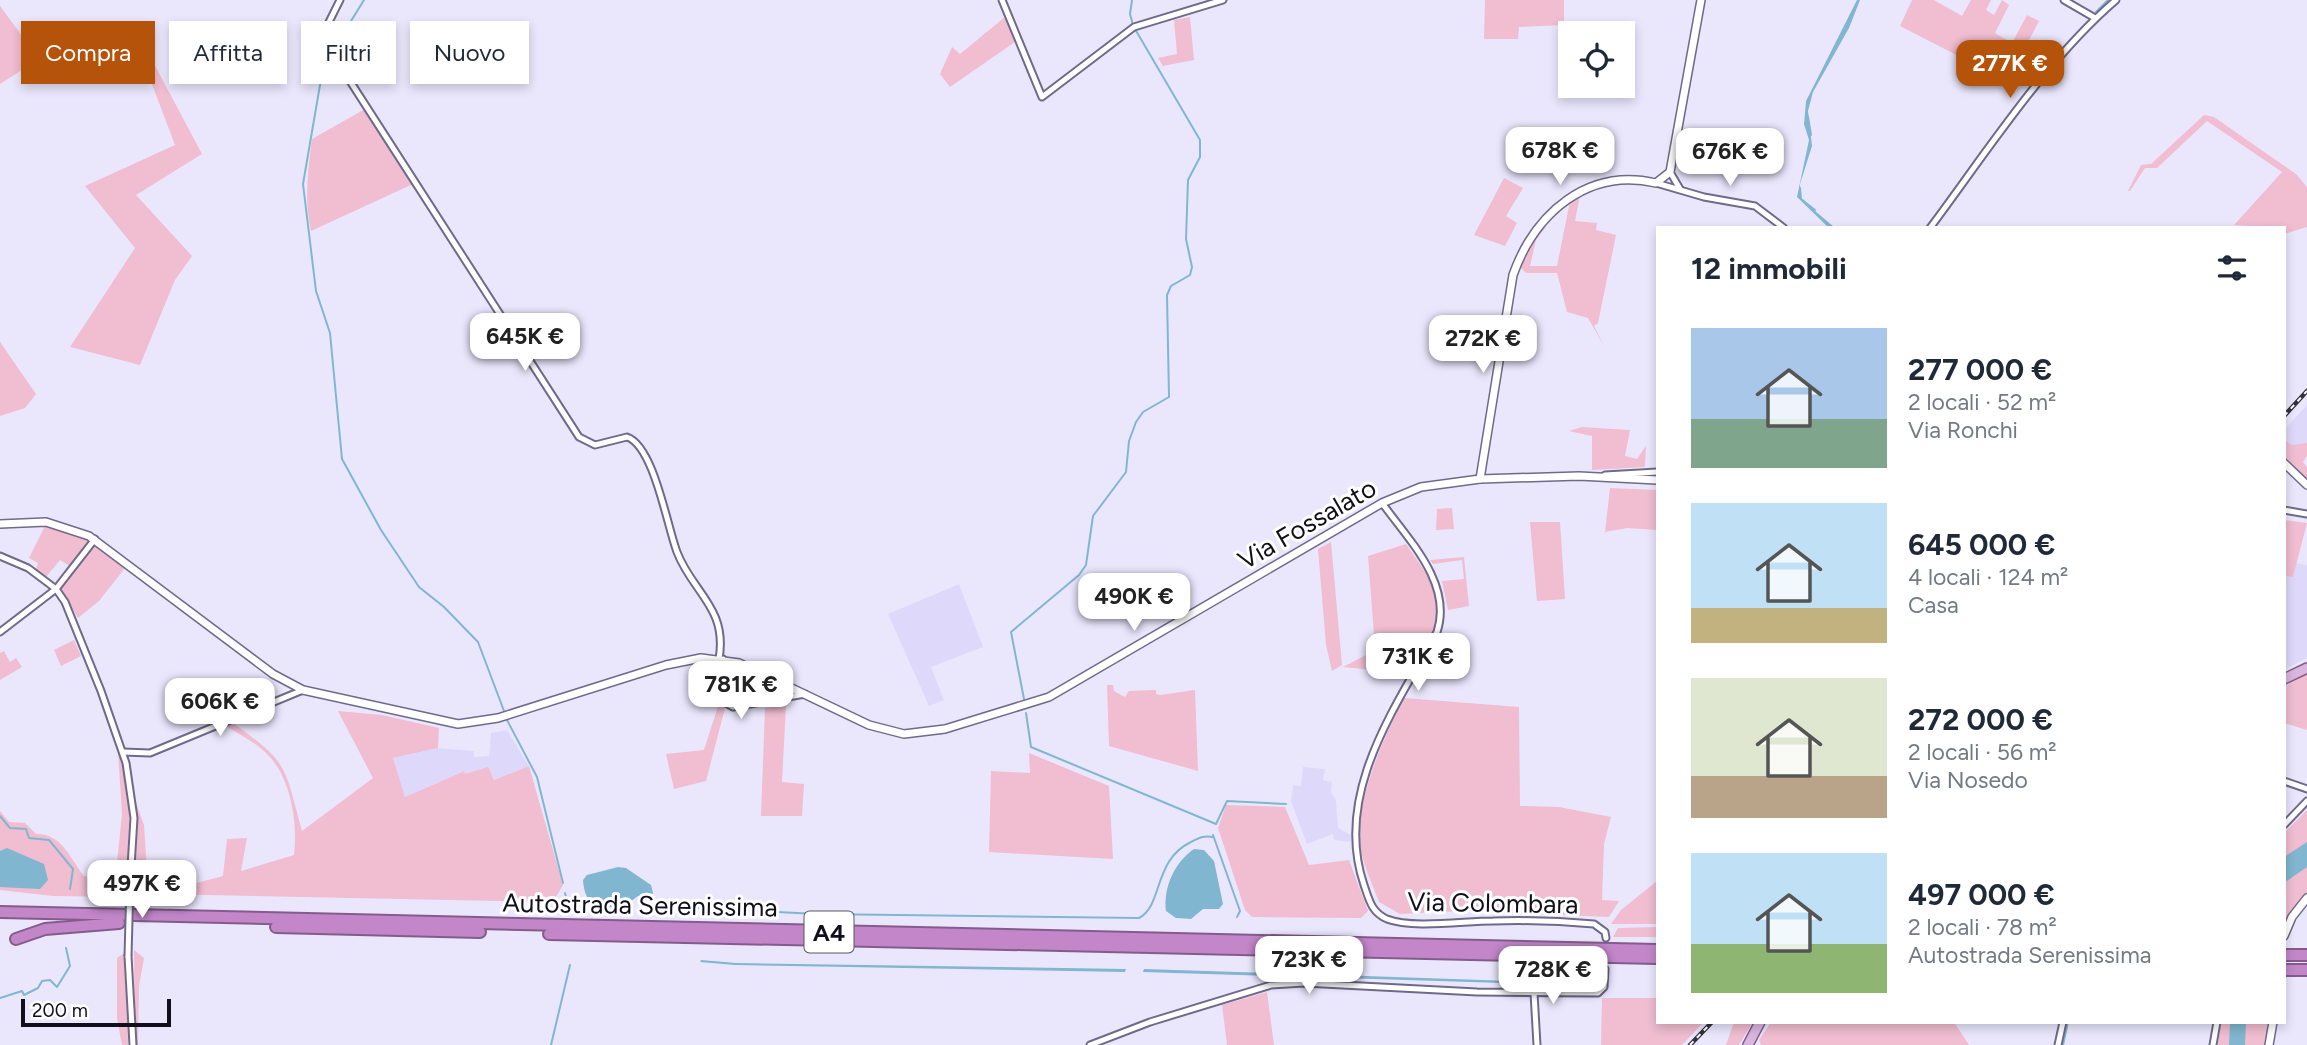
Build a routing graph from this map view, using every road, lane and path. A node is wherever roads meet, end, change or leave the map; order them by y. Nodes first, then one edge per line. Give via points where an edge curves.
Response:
1 (340, 0) edge
2 (1002, 0) edge
3 (1223, 0) edge
4 (1701, 0) edge
5 (2064, 0) edge
6 (2116, 0) edge
7 (2095, 18) junction
8 (1670, 172) junction
9 (1656, 183) junction
10 (1680, 189) junction
11 (1781, 226) edge
12 (1932, 226) edge
13 (2286, 465) edge
14 (1656, 472) edge
15 (1602, 476) junction
16 (1480, 479) junction
17 (1656, 480) edge
18 (2307, 485) edge
19 (1382, 503) junction
20 (2286, 510) edge
21 (2307, 513) edge
22 (0, 524) edge
23 (95, 539) junction
24 (0, 556) edge
25 (56, 589) junction
26 (0, 632) edge
27 (721, 659) junction
28 (2307, 668) edge
29 (2286, 678) edge
30 (303, 690) junction
31 (805, 694) junction
32 (123, 752) junction
33 (144, 755) junction
34 (126, 763) junction
35 (2286, 782) edge
36 (2307, 789) edge
37 (2307, 801) edge
38 (2286, 823) edge
39 (2307, 898) edge
40 (0, 912) edge
41 (0, 919) edge
42 (120, 923) junction
43 (2286, 931) edge
44 (1606, 938) dead end
45 (16, 939) dead end
46 (1656, 950) edge
47 (1656, 958) edge
48 (1605, 969) dead end
49 (2286, 970) edge
50 (2304, 970) edge
51 (1534, 993) junction
52 (1759, 1024) edge
53 (2063, 1024) edge
54 (2217, 1024) edge
55 (2273, 1024) edge
56 (133, 1045) edge
57 (1090, 1045) edge
58 (1537, 1045) edge
59 (1748, 1045) edge
60 (2058, 1045) edge
61 (2213, 1045) edge
62 (2269, 1045) edge

1 - 27 street via 324,32 332,52 579,437 595,445 626,437 638,444 655,479 677,553 715,615
2 - 3 street via 1042,97 1134,27
4 - 8 street
5 - 7 street
6 - 7 street
7 - 12 street via 2052,67
8 - 9 street
8 - 10 street
9 - 10 street
9 - 16 street via 1620,180 1582,191 1560,204 1524,245 1513,275
10 - 11 street via 1755,206
13 - 18 street
14 - 15 street
15 - 16 street, Via Fossalato
15 - 17 street, Via Fossalato
16 - 19 street, Via Fossalato via 1421,487
19 - 31 street, Via Fossalato via 1077,681 1022,708 945,729 904,734 869,725
19 - 44 street, Via Colombara via 1429,569 1442,611 1437,632 1378,736 1366,776 1356,832 1357,864 1375,911 1388,919 1418,922 1594,924
20 - 21 street
22 - 23 street, Via Fossalato via 46,522
23 - 25 street
23 - 30 street, Via Fossalato via 265,668
24 - 25 street via 28,568
25 - 26 street
25 - 32 street
27 - 30 street, Via Fossalato via 688,660 476,723 443,722
27 - 31 street, Via Fossalato
27 - 31 street via 726,703 733,707
28 - 29 main road
30 - 33 street
32 - 33 street
32 - 34 street
33 - 34 street
34 - 56 street, bridge via 134,818 128,956
35 - 36 street
37 - 38 street
39 - 43 street
40 - 46 highway, Autostrada Serenissima / A4
41 - 42 highway, Autostrada Serenissima / A4
42 - 45 highway via 45,929
42 - 47 highway, Autostrada Serenissima / A4
48 - 51 street via 1604,987 1598,993
49 - 50 highway
51 - 57 street via 1271,985
51 - 58 street
52 - 59 main road
53 - 60 street
54 - 61 street
55 - 62 street

